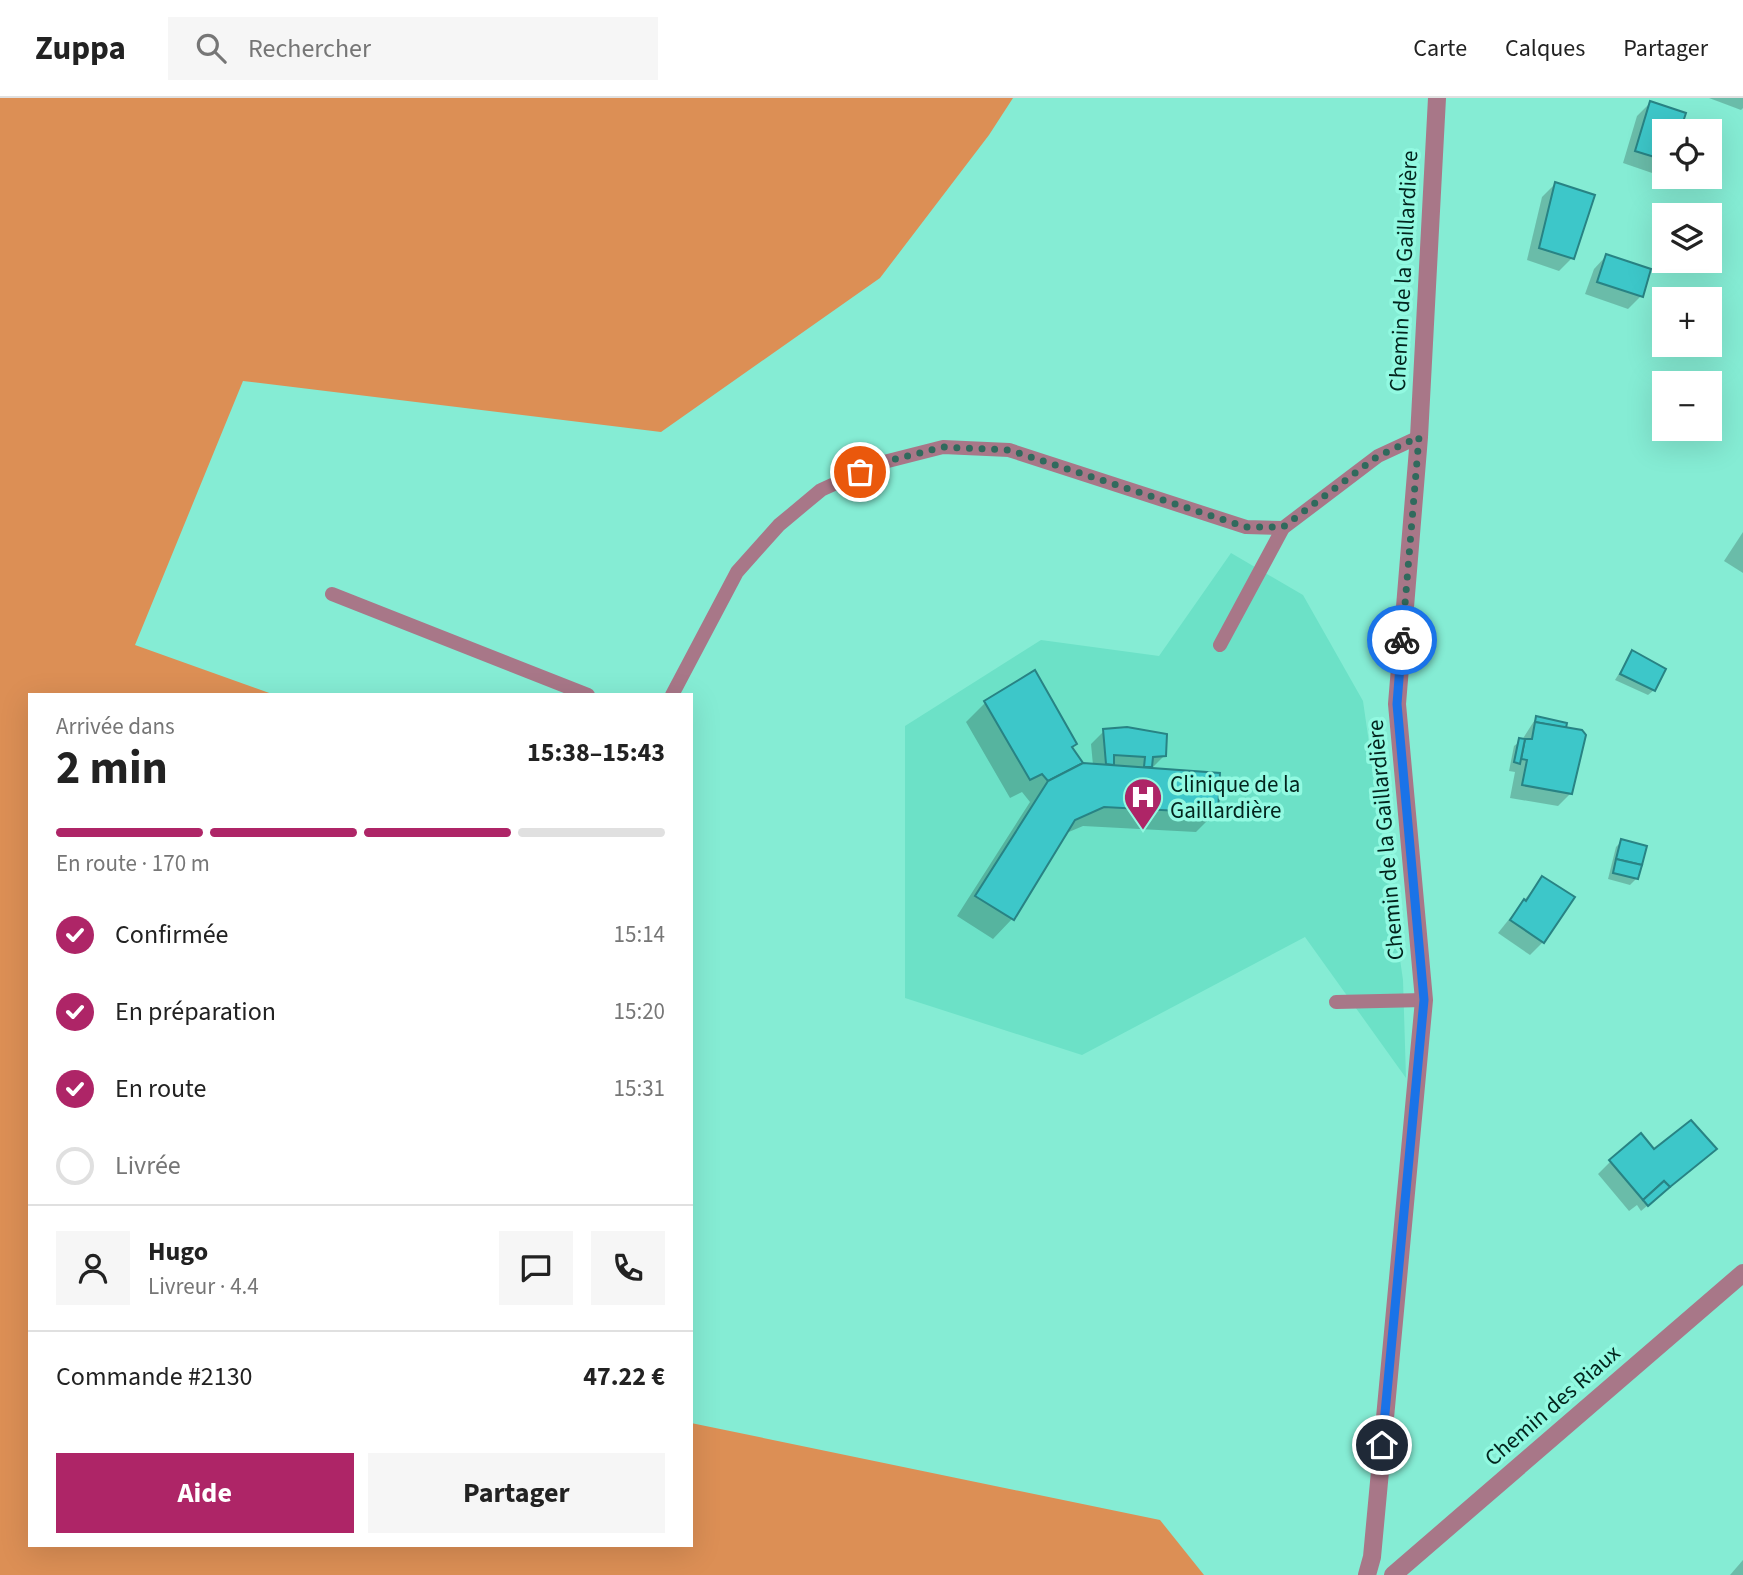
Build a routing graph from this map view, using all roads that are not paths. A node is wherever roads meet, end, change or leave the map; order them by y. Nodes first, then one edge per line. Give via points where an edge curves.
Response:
1 (1437, 98) edge
2 (1419, 437) junction
3 (1283, 527) junction
4 (331, 594) dead end
5 (1220, 645) dead end
6 (583, 693) edge
7 (673, 693) edge
8 (1424, 1000) junction
9 (1336, 1002) dead end
10 (1743, 1273) edge
11 (1367, 1575) edge
12 (1393, 1575) edge

1 - 2 street, Chemin de la Gaillardière
2 - 3 lane via 1378,456
2 - 8 street, Chemin de la Gaillardière via 1397,704
3 - 5 lane
3 - 7 lane via 1246,527 1009,450 943,447 880,463 821,491 779,525 737,572
4 - 6 lane
8 - 9 lane
8 - 11 street, Chemin de la Gaillardière
10 - 12 street, Chemin des Riaux

